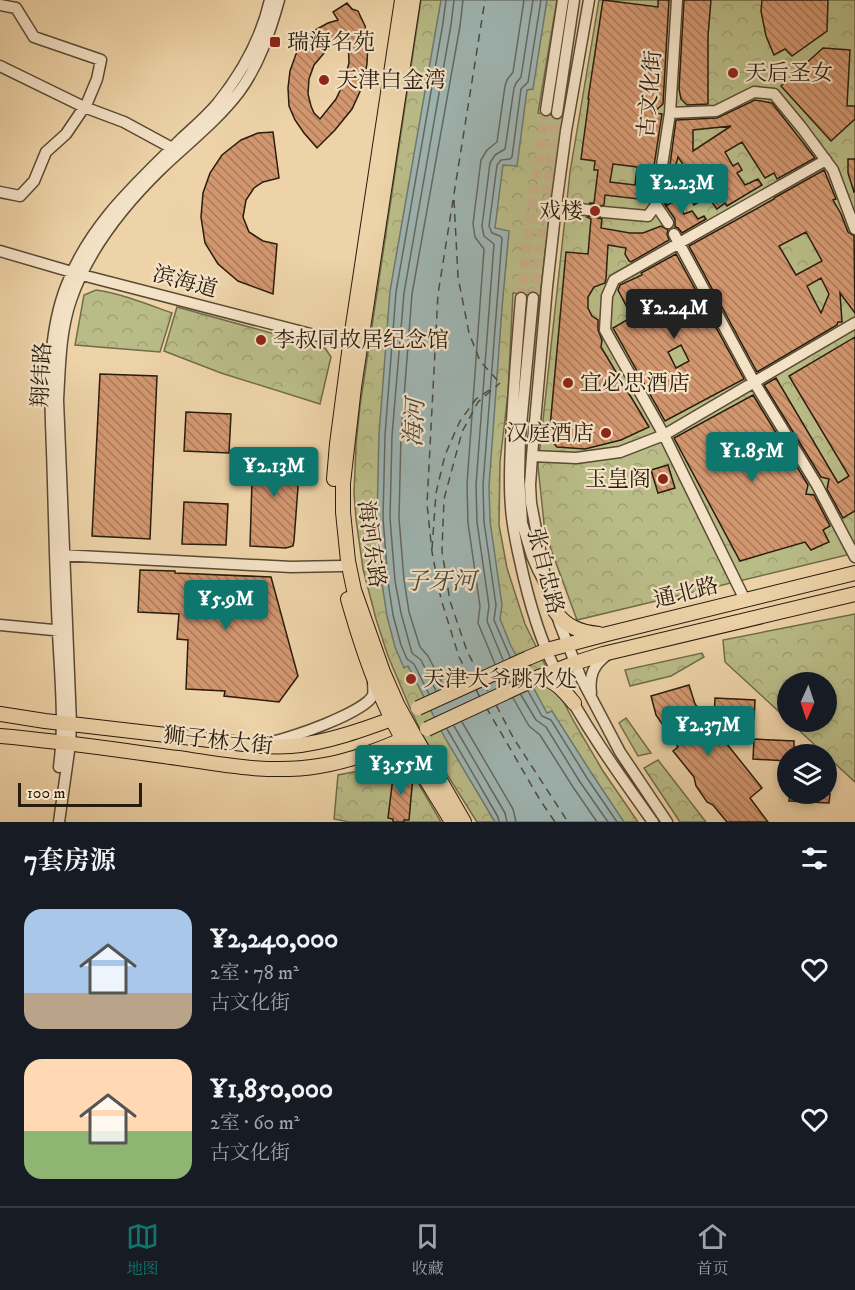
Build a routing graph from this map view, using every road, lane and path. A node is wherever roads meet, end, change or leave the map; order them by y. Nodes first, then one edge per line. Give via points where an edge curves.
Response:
1 (270, 0) edge
2 (279, 0) edge
3 (402, 0) edge
4 (412, 0) edge
5 (563, 0) edge
6 (574, 0) edge
7 (589, 0) edge
8 (677, 0) edge
9 (0, 5) edge
10 (0, 66) edge
11 (84, 107) junction
12 (546, 110) tunnel mouth
13 (557, 113) tunnel mouth
14 (670, 113) junction
15 (175, 151) junction
16 (826, 160) junction
17 (0, 192) edge
18 (656, 205) junction
19 (556, 206) junction
20 (588, 210) dead end
21 (603, 212) dead end
22 (648, 216) junction
23 (855, 229) edge
24 (676, 239) junction
25 (0, 251) edge
26 (77, 273) junction
27 (521, 298) tunnel mouth
28 (533, 298) tunnel mouth
29 (855, 323) edge
30 (355, 346) junction
31 (754, 382) junction
32 (664, 435) junction
33 (532, 456) junction
34 (60, 555) junction
35 (855, 556) edge
36 (341, 566) junction
37 (855, 573) edge
38 (547, 587) junction
39 (855, 594) edge
40 (745, 600) junction
41 (555, 611) junction
42 (0, 624) edge
43 (63, 630) junction
44 (607, 634) junction
45 (568, 644) junction
46 (611, 652) junction
47 (548, 653) junction
48 (566, 666) junction
49 (371, 672) junction
50 (539, 678) junction
51 (592, 699) junction
52 (574, 703) junction
53 (418, 708) joint
54 (0, 714) edge
55 (397, 716) junction
56 (66, 723) junction
57 (354, 732) junction
58 (0, 735) edge
59 (410, 735) junction
60 (220, 741) junction
61 (66, 743) junction
62 (253, 745) junction
63 (421, 759) junction
64 (218, 764) junction
65 (320, 766) junction
66 (52, 822) edge
67 (59, 822) edge
68 (452, 822) edge
69 (464, 822) edge
70 (653, 822) edge
71 (667, 822) edge

1 - 15 street, 翔纬路 via 244,67
2 - 15 street, 翔纬路 via 261,53 240,90 226,108
3 - 30 main road, 海河东路
4 - 30 main road, 海河东路
5 - 12 street
6 - 13 street
7 - 19 street
8 - 14 street, 古文化街
9 - 11 street via 16,8 34,37 101,60 97,80
10 - 11 street
11 - 15 street via 124,122
11 - 17 street via 66,134 46,152 34,181 20,196
14 - 16 street via 716,111 754,92 774,94
14 - 18 street, 古文化街
15 - 26 street, 翔纬路 via 117,218
16 - 23 street
16 - 24 street
18 - 22 street
18 - 22 street via 667,222
19 - 20 street
19 - 33 street
21 - 22 street
24 - 31 street
24 - 32 street via 614,280 607,296 605,330
25 - 26 street, 滨海道
26 - 30 street, 滨海道
26 - 34 street, 翔纬路 via 60,356
27 - 47 street, 张自忠路 via 512,407 511,507 529,600
28 - 38 street, 张自忠路 via 520,436 520,506 532,556
29 - 31 street
30 - 36 main road, 海河东路 via 334,483
30 - 55 main road, 海河东路 via 343,483 344,533 354,590
31 - 32 street
31 - 35 street
32 - 33 street via 620,452 576,458
32 - 40 street
33 - 38 street via 531,503
34 - 36 street
34 - 43 street, 翔纬路
36 - 49 main road, 海河东路
37 - 40 main road, 通北路
38 - 41 street, 张自忠路
39 - 46 main road, 通北路
40 - 44 main road, 通北路
41 - 44 main road via 573,628
41 - 45 street, 张自忠路
42 - 43 street
43 - 56 street, 翔纬路
44 - 45 main road, 通北路
45 - 47 main road, 通北路
45 - 48 street, 张自忠路
46 - 48 main road, 通北路
46 - 51 street via 590,678
47 - 48 street, 张自忠路
47 - 53 main road, 通北路, bridge via 528,658
48 - 50 main road, 通北路
48 - 51 street
48 - 52 street, 张自忠路
49 - 55 main road, 海河东路
49 - 62 street via 373,695 359,708 289,738
50 - 52 main road via 555,683
50 - 59 main road, 通北路, bridge
51 - 71 street via 620,752
52 - 70 street, 张自忠路
53 - 55 main road, 狮子林大街
54 - 56 main road, 狮子林大街
55 - 57 main road, 狮子林大街
55 - 59 main road, 海河东路
56 - 60 main road, 狮子林大街
56 - 61 street, 翔纬路
57 - 59 main road via 382,729
57 - 62 main road, 狮子林大街 via 293,746
58 - 61 main road, 狮子林大街
59 - 63 main road, 海河东路
59 - 65 main road, 狮子林大街 via 351,759
60 - 62 main road, 狮子林大街
60 - 64 main road
61 - 64 main road, 狮子林大街
61 - 66 street, 翔纬路
61 - 67 street, 翔纬路
63 - 65 main road via 396,753 345,767
63 - 68 main road, 海河东路
63 - 69 main road, 海河东路
64 - 65 main road, 狮子林大街 via 276,769

